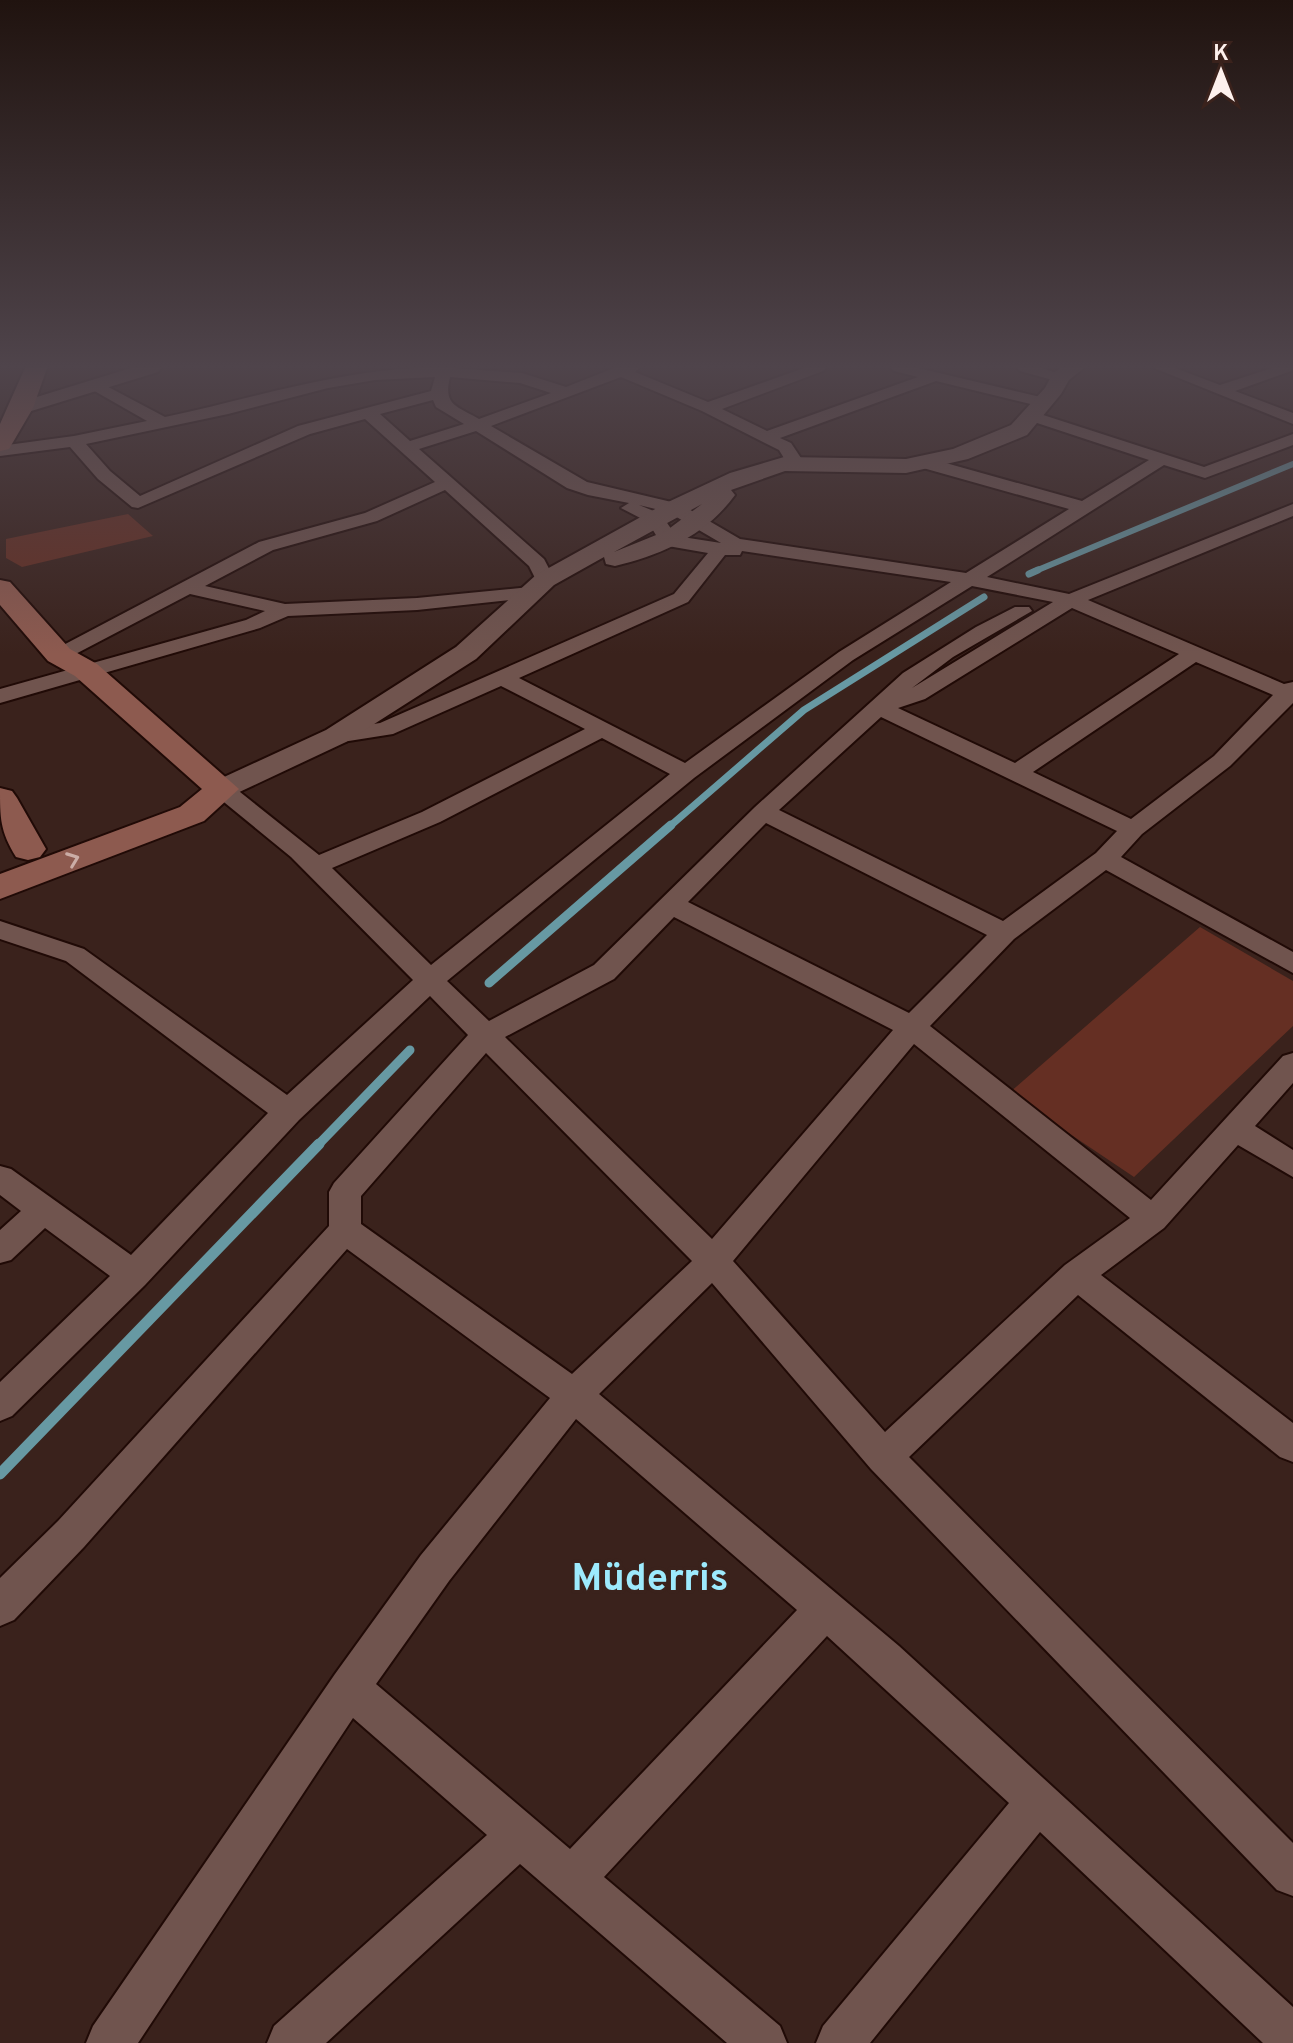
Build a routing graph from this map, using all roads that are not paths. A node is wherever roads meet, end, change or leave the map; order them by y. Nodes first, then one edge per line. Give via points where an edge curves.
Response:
1 (94, 463) edge
2 (228, 463) edge
3 (425, 463) edge
4 (540, 463) edge
5 (917, 463) edge
6 (927, 463) edge
7 (1156, 463) edge
8 (1172, 463) edge
9 (1230, 463) edge
10 (796, 464) joint
11 (738, 478) junction
12 (447, 483) junction
13 (1293, 490) edge
14 (1085, 508) junction
15 (1293, 509) edge
16 (664, 513) junction
17 (700, 522) junction
18 (669, 541) junction
19 (727, 547) junction
20 (973, 580) junction
21 (537, 587) junction
22 (0, 588) edge
23 (189, 588) junction
24 (1061, 598) junction
25 (285, 610) junction
26 (1196, 652) junction
27 (72, 662) junction
28 (505, 679) junction
29 (1291, 692) edge
30 (0, 696) edge
31 (879, 707) junction
32 (602, 729) junction
33 (336, 736) junction
34 (686, 773) junction
35 (1016, 773) junction
36 (222, 789) junction
37 (0, 798) edge
38 (763, 812) junction
39 (1133, 829) junction
40 (14, 853) edge
41 (1105, 859) junction
42 (315, 866) junction
43 (0, 887) edge
44 (672, 905) junction
45 (0, 930) edge
46 (1005, 933) junction
47 (1293, 964) edge
48 (429, 981) junction
49 (912, 1027) junction
50 (484, 1036) junction
51 (1293, 1064) edge
52 (288, 1112) junction
53 (1234, 1128) junction
54 (1293, 1165) edge
55 (0, 1178) edge
56 (43, 1210) junction
57 (1153, 1219) junction
58 (345, 1230) junction
59 (0, 1250) edge
60 (713, 1261) junction
61 (133, 1275) junction
62 (1077, 1275) junction
63 (574, 1395) junction
64 (0, 1405) edge
65 (1293, 1445) edge
66 (884, 1457) junction
67 (0, 1606) edge
68 (825, 1609) junction
69 (349, 1688) junction
70 (1038, 1801) junction
71 (520, 1834) junction
72 (1293, 1874) edge
73 (572, 1879) junction
74 (1290, 2037) edge
75 (110, 2043) edge
76 (291, 2043) edge
77 (763, 2043) edge
78 (840, 2043) edge

1 - 2 street via 138,503
3 - 12 street
4 - 16 street via 573,484
5 - 10 street
6 - 14 street
7 - 14 street
8 - 9 street via 1205,473
10 - 11 street
11 - 16 street
11 - 17 street
12 - 21 street via 537,563
12 - 23 street via 371,517 266,546
13 - 24 street
14 - 20 street
15 - 24 street
16 - 17 street
16 - 18 street
16 - 21 street
17 - 18 street
17 - 19 street
18 - 19 street
18 - 21 street
19 - 20 street via 782,550
19 - 28 street via 681,598
20 - 24 street
20 - 34 street via 846,656
21 - 25 street via 417,604
21 - 33 street via 466,653
22 - 27 main road
23 - 25 street
23 - 27 street
24 - 26 street
24 - 31 street via 917,694
25 - 27 street via 253,624
26 - 29 street
26 - 35 street
27 - 30 street
27 - 36 main road
28 - 32 street
28 - 33 street via 385,729
29 - 39 street via 1222,761
31 - 35 street
31 - 38 street
32 - 34 street
32 - 42 street via 431,817
33 - 36 street
34 - 48 street
35 - 39 street
36 - 40 main road via 169,801
36 - 42 street
43 -> 36 main road via 192,814
37 - 40 main road
38 - 44 street
38 - 46 street
39 - 41 street
41 - 46 street
41 - 47 street
42 - 48 street
44 - 49 street
44 - 50 street via 604,972
45 - 52 street via 75,955
46 - 49 street
48 - 50 street
48 - 52 street
49 - 57 street
49 - 60 street
50 - 58 street via 345,1192
50 - 60 street
51 - 53 street
52 - 61 street
53 - 54 street
53 - 57 street
55 - 56 street
56 - 59 street
56 - 61 street
57 - 62 street
58 - 63 street
58 - 67 street
60 - 63 street
60 - 66 street
61 - 64 street
62 - 65 street
62 - 66 street
63 - 68 street
63 - 69 street via 435,1568
66 - 72 street
68 - 70 street
68 - 73 street
69 - 71 street
69 - 75 street
70 - 74 street
70 - 78 street
71 - 73 street
71 - 76 street
73 - 77 street

